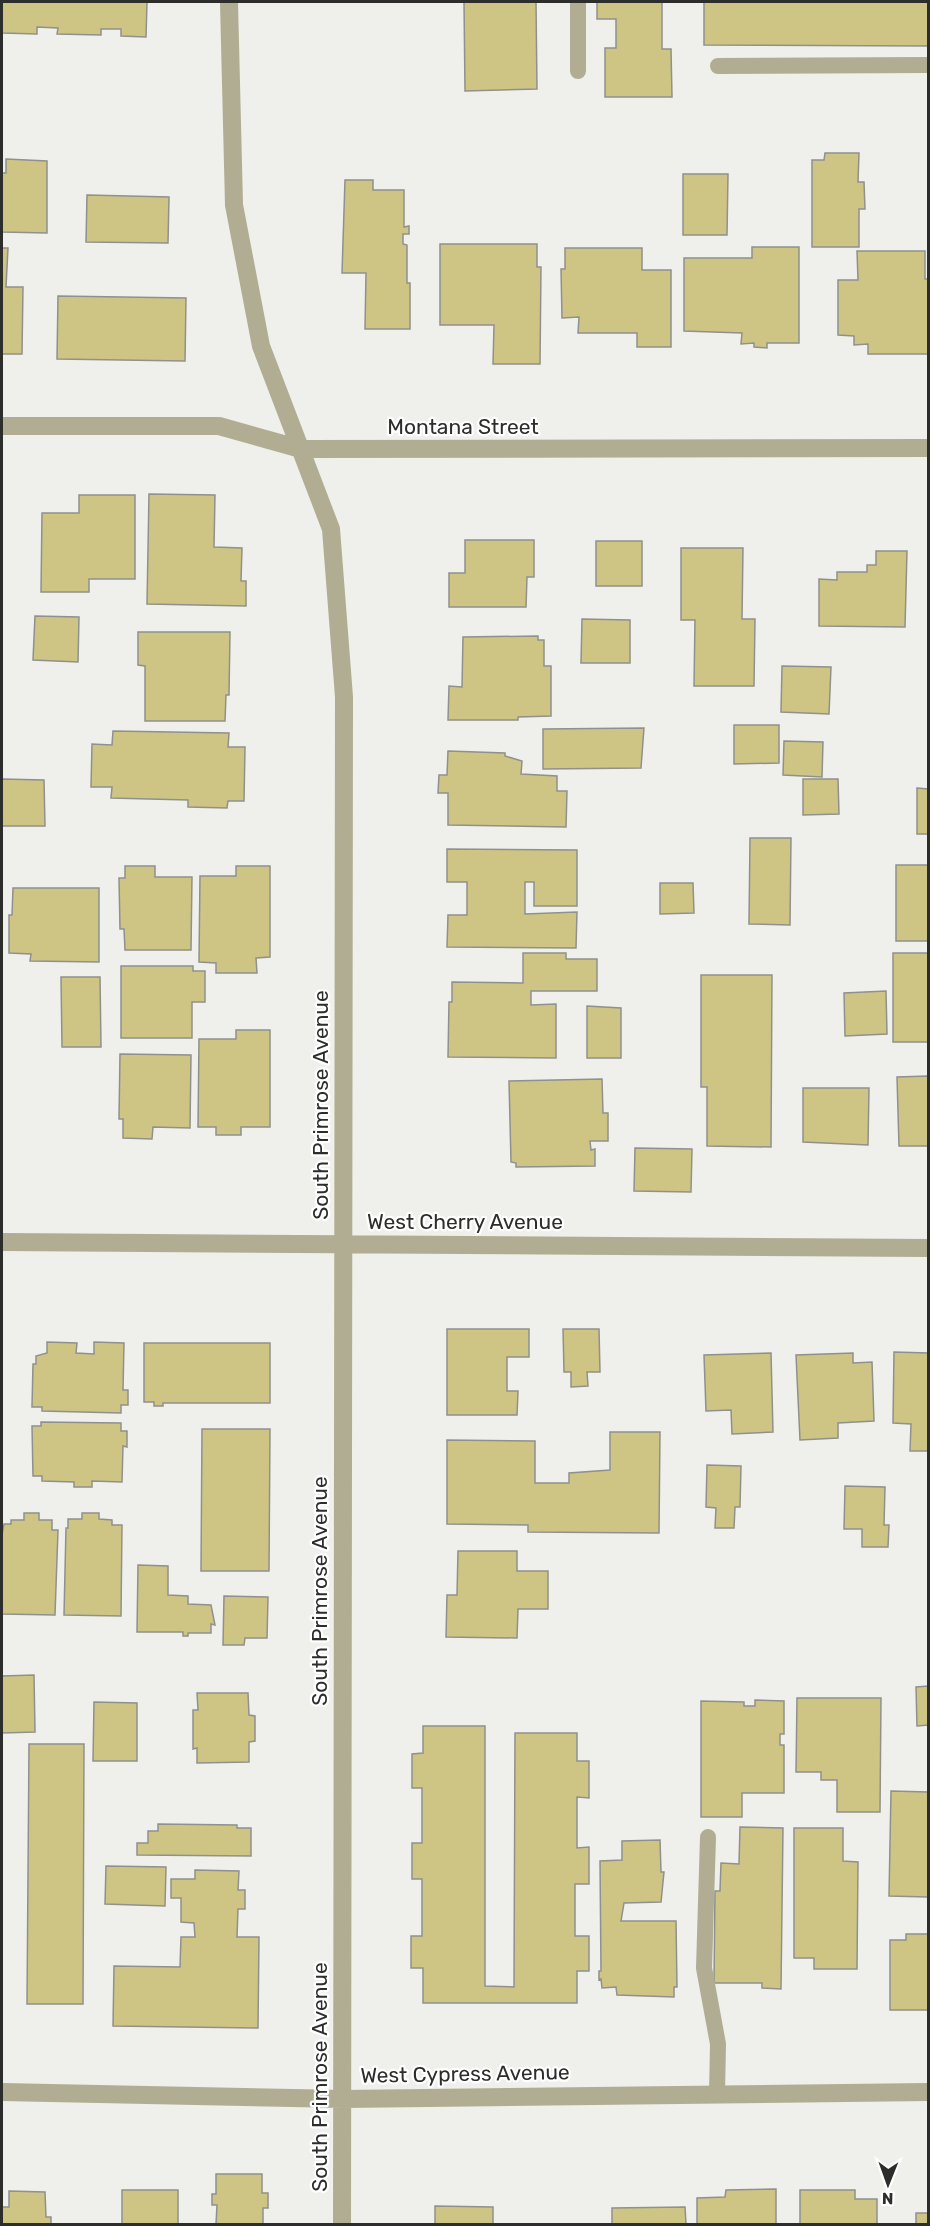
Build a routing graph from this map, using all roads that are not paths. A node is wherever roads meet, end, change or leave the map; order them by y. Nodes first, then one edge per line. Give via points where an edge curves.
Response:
1 (229, 2) edge
2 (578, 2) edge
3 (928, 65) edge
4 (718, 66) dead end
5 (578, 71) dead end
6 (2, 426) edge
7 (928, 448) edge
8 (301, 450) junction
9 (2, 1242) edge
10 (344, 1244) junction
11 (928, 1248) edge
12 (708, 1837) dead end
13 (2, 2092) edge
14 (928, 2092) edge
15 (717, 2093) junction
16 (343, 2099) junction
17 (342, 2224) edge

1 - 8 street, South Primrose Avenue via 234,205 261,346
2 - 5 lane
3 - 4 lane
6 - 8 street, Montana Street via 219,426
7 - 8 street, Montana Street
8 - 10 street, South Primrose Avenue via 331,529 344,697
9 - 10 street, West Cherry Avenue
10 - 11 street, West Cherry Avenue
10 - 16 street, South Primrose Avenue
12 - 15 lane via 704,1968 718,2044
13 - 16 street, West Cypress Avenue
14 - 15 street, West Cypress Avenue
15 - 16 street, West Cypress Avenue
16 - 17 street, South Primrose Avenue

